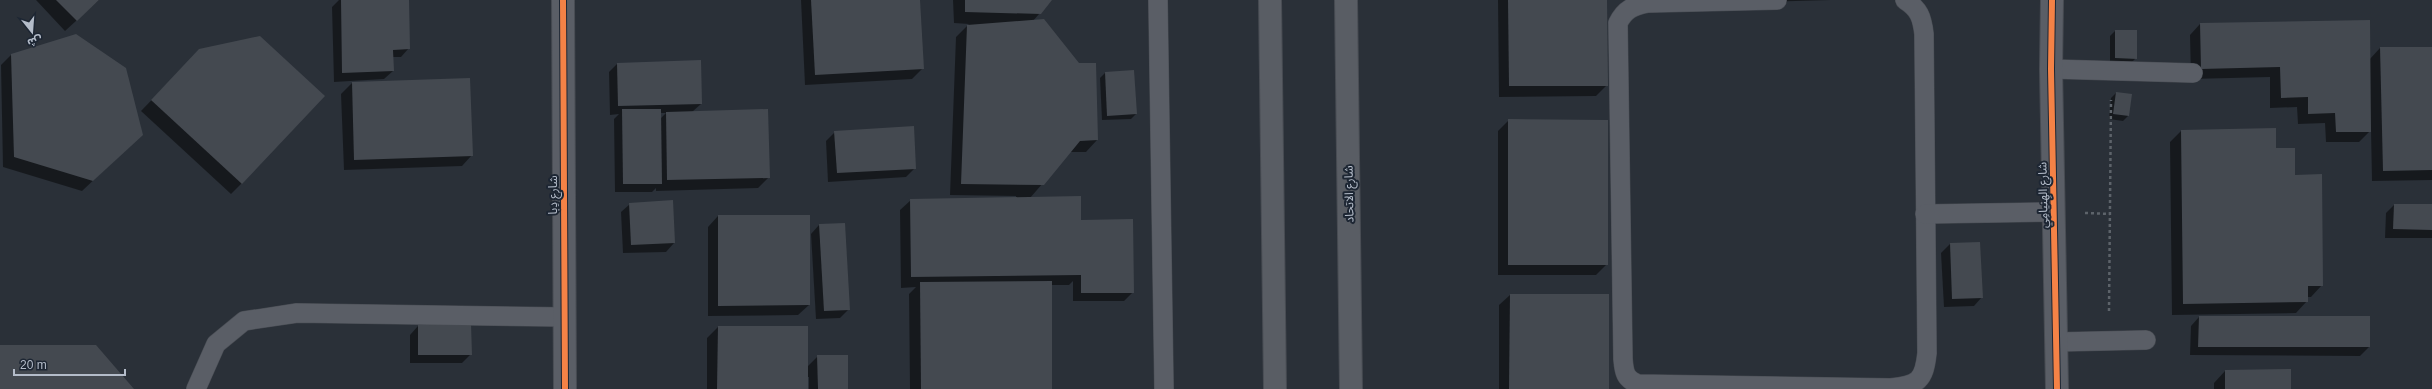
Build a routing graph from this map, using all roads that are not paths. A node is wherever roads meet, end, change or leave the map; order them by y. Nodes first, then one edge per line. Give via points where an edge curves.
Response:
1 (563, 0) edge
2 (1158, 0) edge
3 (1270, 0) edge
4 (1346, 0) edge
5 (1777, 0) edge
6 (1905, 0) edge
7 (2052, 0) edge
8 (2051, 69) junction
9 (2193, 73) dead end
10 (2054, 212) junction
11 (1925, 214) junction
12 (564, 317) junction
13 (2146, 340) dead end
14 (2056, 342) junction
15 (196, 389) edge
16 (564, 389) edge
17 (1164, 389) edge
18 (1275, 389) edge
19 (1351, 389) edge
20 (2056, 389) edge

1 - 12 street, شارع دِبا
2 - 17 lane
3 - 18 main road
4 - 19 main road, شارع الاتحاد
5 - 11 lane via 1648,3 1623,12 1618,23 1623,359 1624,371 1629,380 1648,386 1891,388 1909,386 1920,380 1925,369 1927,353
6 - 11 lane via 1916,7 1922,19 1924,34
7 - 8 street, شارع الهِنيامِي
8 - 9 lane
8 - 10 street, شارع الهِنيامِي
10 - 11 lane
10 - 14 street, شارع الهِنيامِي
12 - 15 lane via 297,313 244,321 216,344
12 - 16 street, شارع دِبا
13 - 14 lane
14 - 20 street, شارع الهِنيامِي

